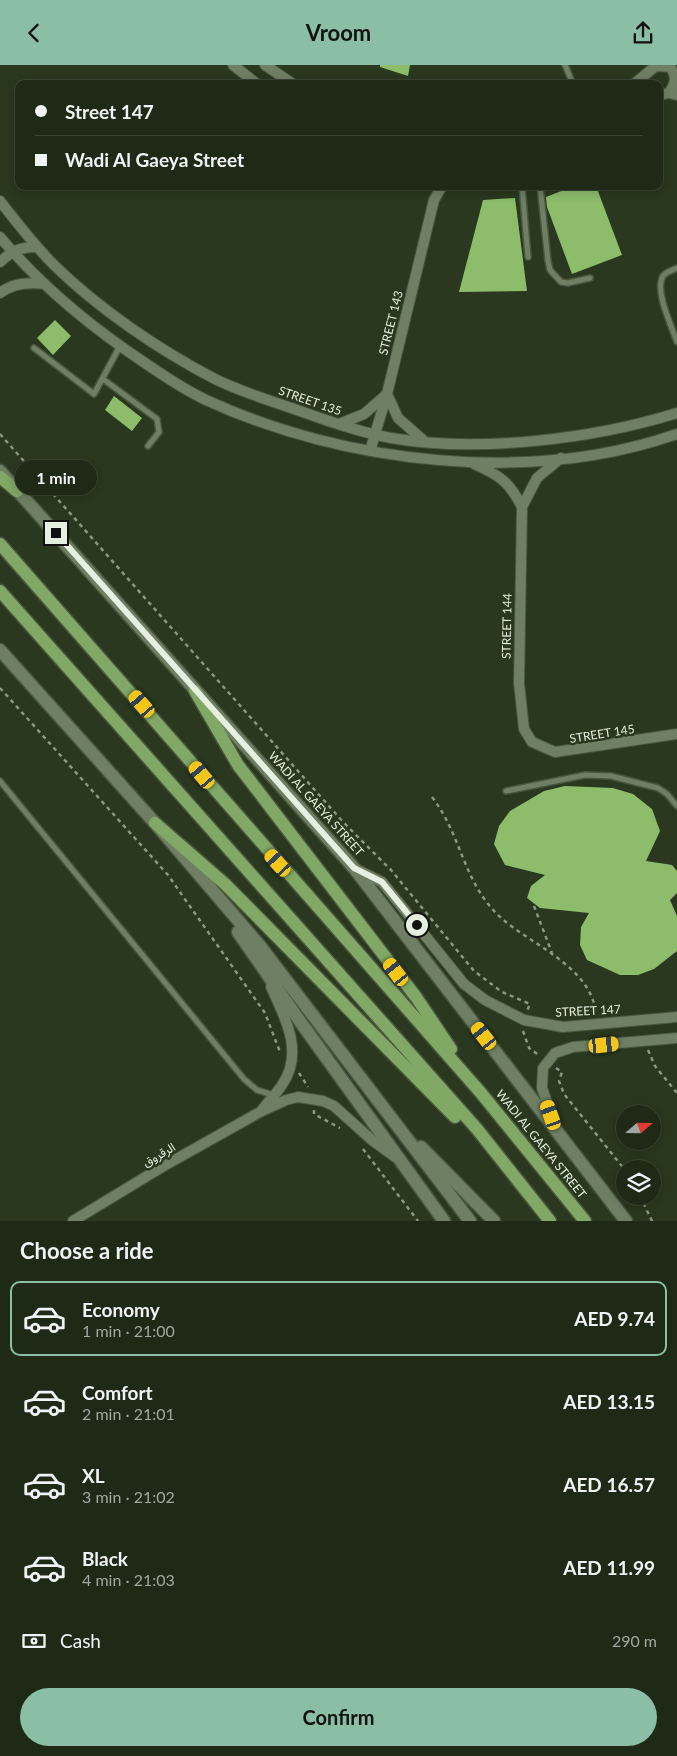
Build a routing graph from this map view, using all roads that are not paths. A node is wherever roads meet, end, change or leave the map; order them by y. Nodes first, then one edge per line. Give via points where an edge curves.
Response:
1 (233, 65) edge
2 (265, 65) edge
3 (566, 65) edge
4 (657, 65) edge
5 (252, 80) edge
6 (287, 80) edge
7 (572, 80) edge
8 (639, 80) edge
9 (668, 94) edge
10 (431, 190) edge
11 (440, 190) edge
12 (522, 190) edge
13 (540, 190) edge
14 (434, 200) junction
15 (0, 201) edge
16 (0, 237) edge
17 (37, 247) junction
18 (12, 251) junction
19 (528, 257) dead end
20 (0, 262) edge
21 (677, 268) edge
22 (590, 279) dead end
23 (44, 284) junction
24 (0, 293) edge
25 (677, 342) edge
26 (120, 346) junction
27 (34, 348) dead end
28 (103, 379) junction
29 (387, 394) junction
30 (677, 413) edge
31 (338, 425) junction
32 (375, 434) junction
33 (677, 434) edge
34 (424, 441) junction
35 (148, 446) dead end
36 (370, 451) junction
37 (561, 458) junction
38 (470, 462) junction
39 (0, 471) edge
40 (0, 477) edge
41 (18, 491) junction
42 (522, 507) junction
43 (0, 544) edge
44 (0, 591) edge
45 (0, 650) edge
46 (195, 691) junction
47 (677, 735) edge
48 (532, 742) joint
49 (0, 781) edge
50 (506, 791) dead end
51 (677, 806) edge
52 (155, 823) junction
53 (354, 868) junction
54 (207, 884) junction
55 (263, 968) junction
56 (677, 1017) edge
57 (677, 1038) edge
58 (480, 1093) junction
59 (273, 1095) junction
60 (260, 1112) junction
61 (556, 1129) junction
62 (406, 1135) junction
63 (396, 1157) junction
64 (512, 1175) junction
65 (72, 1221) edge
66 (444, 1221) edge
67 (470, 1221) edge
68 (494, 1221) edge
69 (550, 1221) edge
70 (585, 1221) edge
71 (626, 1221) edge

1 - 5 street
2 - 6 street
3 - 7 lane
4 - 8 street
4 - 9 street via 670,67 675,72 675,85
10 - 14 street, STREET 143
11 - 14 street, STREET 143
12 - 19 lane
13 - 22 lane via 550,270 561,282
14 - 29 street, STREET 143
15 - 17 street, STREET 135
16 - 18 street
17 - 18 street
17 - 31 street, STREET 135 via 131,329 173,355 237,389
18 - 20 street
18 - 23 street
21 - 25 lane via 662,278 660,285
23 - 24 street via 27,282 7,287
23 - 26 street
26 - 28 lane
26 - 36 street via 205,399 304,435
27 - 28 lane via 91,394 96,393
28 - 35 lane via 157,419 159,432
29 - 31 street via 364,413
29 - 32 street, STREET 143
29 - 34 street via 398,418
30 - 34 street, STREET 135 via 650,421 543,440
31 - 32 street, STREET 135
32 - 34 street, STREET 135
32 - 36 street, STREET 143
33 - 37 street via 654,442
36 - 38 street
37 - 38 street
37 - 42 street, STREET 144 via 537,478
38 - 42 street, STREET 144 via 504,479
39 - 41 street, WADI AL GAEYA STREET
40 - 41 main road
41 - 46 street, WADI AL GAEYA STREET
42 - 48 street, STREET 144 via 519,690 523,724
43 - 58 main road, WADI AL GAEYA STREET
44 - 64 main road via 477,1129
45 - 52 street
46 - 53 street, WADI AL GAEYA STREET
46 - 58 main road via 238,765 416,997
47 - 48 street, STREET 145 via 566,752 556,752
49 - 59 lane via 244,1079 256,1090
50 - 51 lane via 585,775 611,776 658,788
52 - 54 street
52 - 64 main road via 225,884
53 - 56 street, STREET 147 via 382,882 464,984 485,1000 524,1020 563,1027
53 - 61 street, WADI AL GAEYA STREET
54 - 55 street
54 - 62 street via 260,946
55 - 59 street, الرقروق via 293,1044 292,1063 282,1085
55 - 63 street
57 - 61 street via 567,1048 555,1053 543,1069 542,1088
58 - 70 main road, WADI AL GAEYA STREET
59 - 60 street, الرقروق
60 - 63 street, الرقروق via 298,1097 316,1100 334,1106
60 - 65 street, الرقروق
61 - 71 street, WADI AL GAEYA STREET
62 - 67 street
62 - 68 street via 431,1155
63 - 66 street
64 - 69 main road

